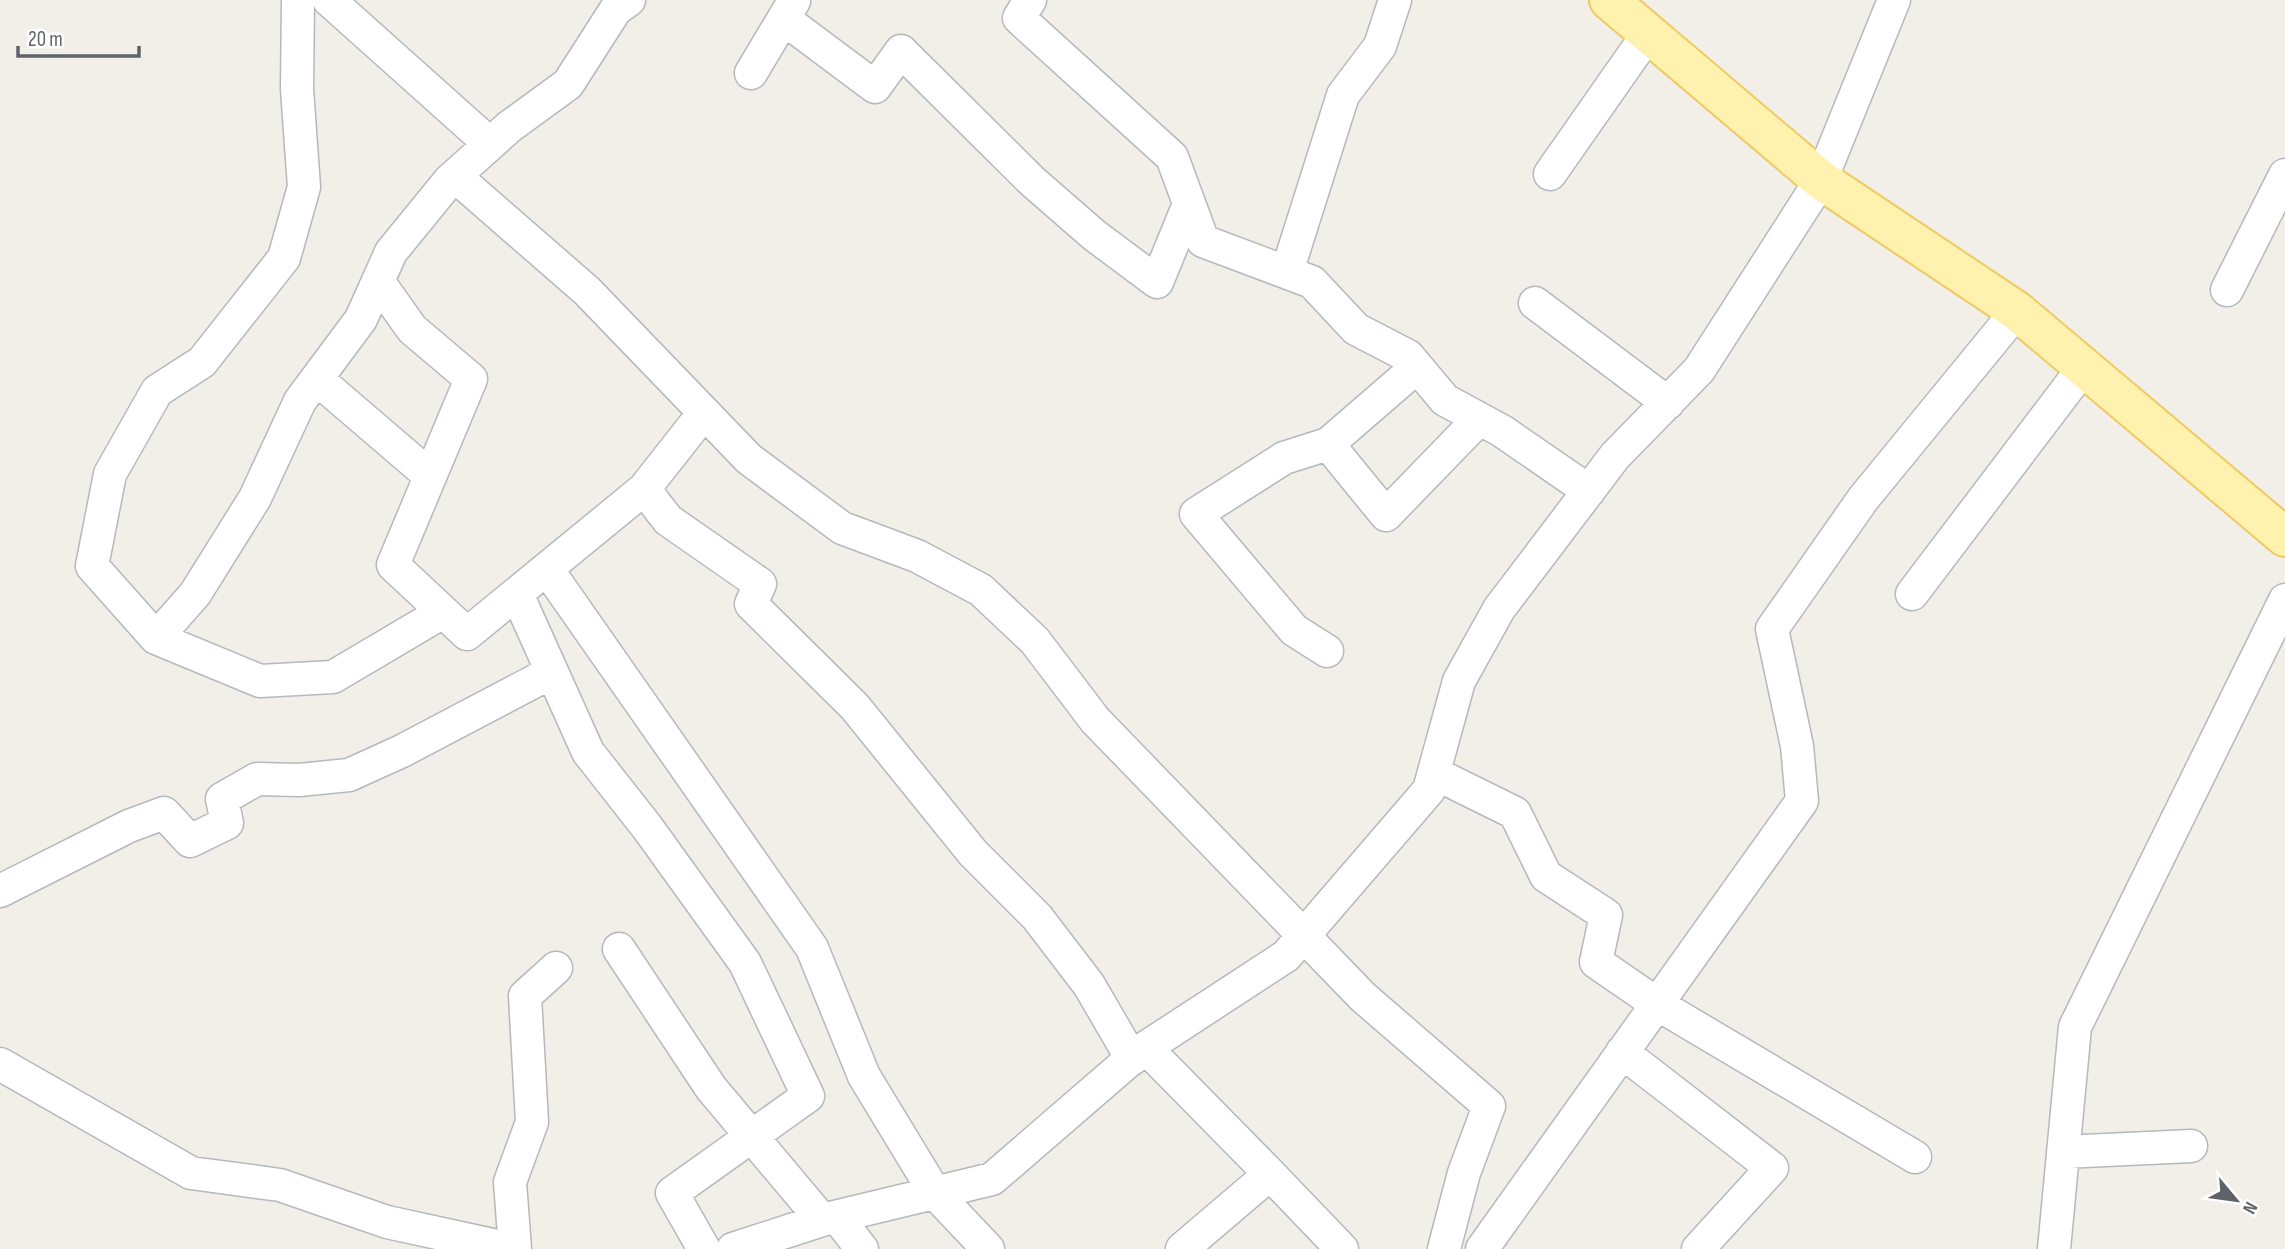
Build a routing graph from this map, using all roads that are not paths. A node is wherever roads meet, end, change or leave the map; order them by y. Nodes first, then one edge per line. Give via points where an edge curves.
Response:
1 (298, 0) edge
2 (329, 0) edge
3 (629, 0) edge
4 (1030, 0) edge
5 (1395, 0) edge
6 (1609, 0) edge
7 (1894, 0) edge
8 (789, 9) edge
9 (1648, 34) junction
10 (751, 73) dead end
11 (489, 145) junction
12 (1550, 174) dead end
13 (2285, 175) edge
14 (455, 176) junction
15 (1821, 180) junction
16 (1189, 204) junction
17 (1287, 272) junction
18 (378, 281) junction
19 (2227, 290) dead end
20 (1535, 303) dead end
21 (2017, 311) junction
22 (1417, 367) junction
23 (2084, 367) junction
24 (317, 379) junction
25 (1668, 403) junction
26 (703, 414) junction
27 (1479, 419) junction
28 (1328, 444) junction
29 (429, 475) junction
30 (644, 489) junction
31 (1589, 491) junction
32 (2285, 537) edge
33 (547, 569) junction
34 (517, 594) junction
35 (1912, 594) dead end
36 (2285, 600) edge
37 (443, 612) junction
38 (156, 638) junction
39 (1327, 651) dead end
40 (552, 672) junction
41 (1434, 773) junction
42 (0, 891) edge
43 (1304, 936) junction
44 (620, 949) dead end
45 (556, 968) dead end
46 (1657, 1004) junction
47 (1622, 1052) junction
48 (1139, 1053) junction
49 (0, 1064) edge
50 (751, 1135) junction
51 (2191, 1146) dead end
52 (2063, 1153) junction
53 (1915, 1157) dead end
54 (1269, 1174) junction
55 (935, 1193) junction
56 (830, 1218) junction
57 (513, 1249) edge
58 (704, 1249) edge
59 (733, 1249) edge
60 (862, 1249) edge
61 (988, 1249) edge
62 (1182, 1249) edge
63 (1342, 1249) edge
64 (1444, 1249) edge
65 (1482, 1249) edge
66 (1698, 1249) edge
67 (2054, 1249) edge

1 - 38 street via 304,187 284,258 202,362 157,391 110,474 93,566
2 - 11 street
3 - 11 street via 616,9 568,84
4 - 16 street via 1019,18 1171,157
5 - 17 street via 1380,46 1343,95
6 - 9 main road
7 - 15 street
8 - 10 street
8 - 16 street via 875,87 901,51 1032,181 1157,282
9 - 12 street
9 - 15 main road
11 - 14 street
13 - 19 street
14 - 18 street via 391,252
14 - 26 street via 587,290
15 - 21 main road
15 - 25 street via 1699,370
16 - 17 street via 1203,241
17 - 22 street via 1312,282 1356,329 1408,356
18 - 24 street via 361,319
18 - 29 street via 412,329 471,379
20 - 25 street
21 - 23 main road
21 - 46 street via 1863,499 1772,629 1797,746 1802,801
22 - 27 street via 1445,400
22 - 28 street
23 - 32 main road
23 - 35 street
24 - 29 street
24 - 38 street via 300,401 255,498 195,594
25 - 31 street via 1615,456
26 - 30 street
26 - 43 street via 749,459 842,528 917,556 981,590 1035,641 1095,720
27 - 28 street via 1386,515
27 - 31 street
28 - 39 street via 1284,458 1196,514 1294,630
29 - 37 street via 393,565
30 - 33 street
30 - 48 street via 668,520 760,584 751,604 855,707 973,852 1037,917
31 - 41 street via 1499,608 1459,681
33 - 34 street
33 - 55 street via 812,948 864,1076
34 - 37 street via 467,634
34 - 40 street
36 - 52 street via 2075,1027
37 - 38 street via 333,677 260,681
40 - 42 street via 349,775 257,779 222,799 227,823 190,841 164,813
40 - 50 street via 588,752 745,962 808,1096
41 - 43 street via 1429,790
41 - 46 street via 1515,813 1546,876 1606,915 1596,962
43 - 48 street via 1286,956
43 - 64 street via 1363,997 1489,1106 1464,1173
44 - 50 street via 711,1088
45 - 57 street via 525,996 532,1122 510,1182
46 - 47 street
46 - 53 street
47 - 65 street
47 - 66 street via 1772,1168
48 - 54 street
48 - 55 street via 992,1179
49 - 57 street via 191,1173 280,1185 387,1222
50 - 56 street
50 - 58 street via 673,1194
51 - 52 street
52 - 67 street
54 - 62 street
54 - 63 street
55 - 56 street
55 - 61 street
56 - 59 street
56 - 60 street

